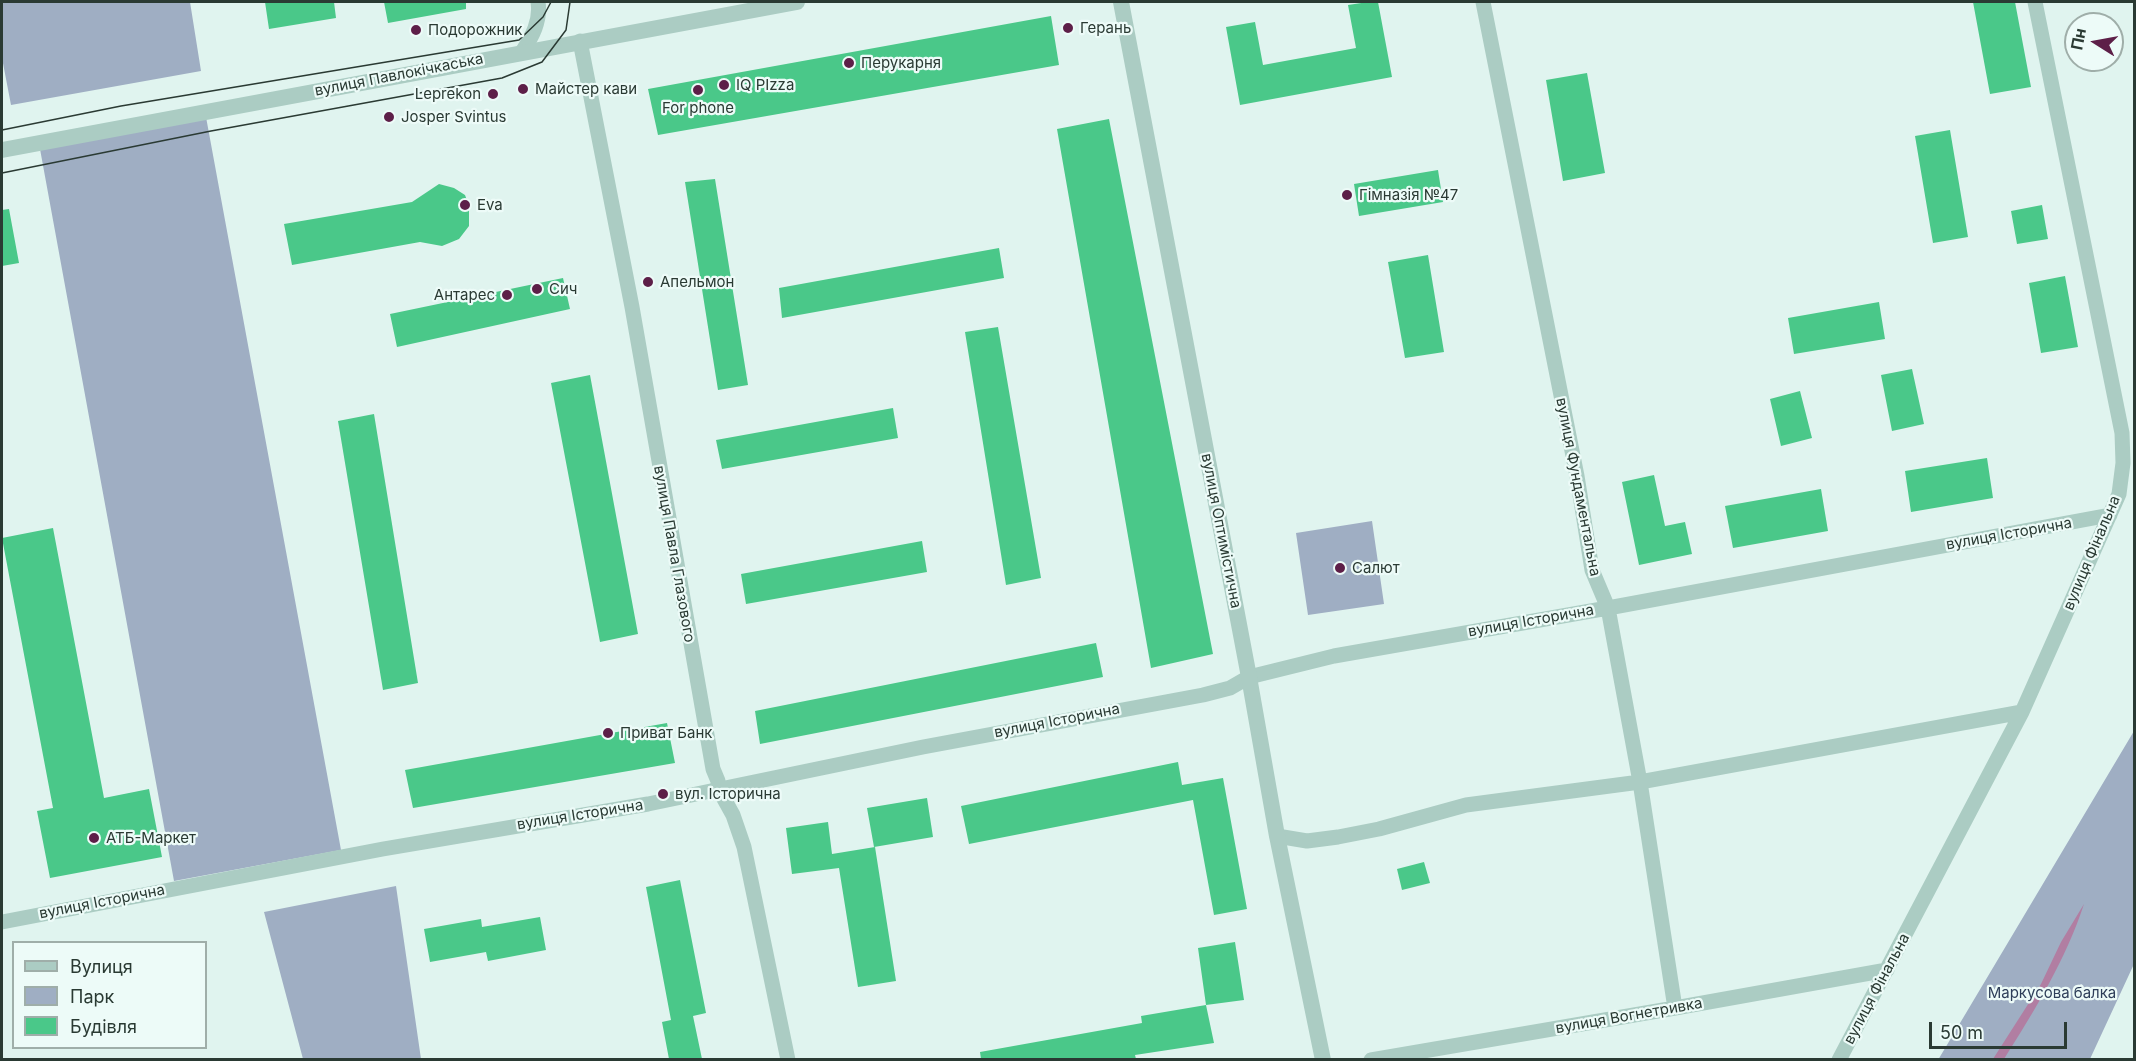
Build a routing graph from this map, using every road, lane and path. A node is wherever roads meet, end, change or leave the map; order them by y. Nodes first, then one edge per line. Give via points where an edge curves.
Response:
1 (538, 2) edge
2 (797, 2) edge
3 (1121, 2) edge
4 (1483, 2) edge
5 (2035, 2) edge
6 (580, 41) junction
7 (522, 52) junction
8 (2, 150) edge
9 (2110, 515) junction
10 (1608, 608) junction
11 (1250, 677) junction
12 (2022, 712) junction
13 (1640, 782) junction
14 (718, 788) junction
15 (1277, 836) junction
16 (2, 919) edge
17 (1887, 970) junction
18 (1675, 1008) junction
19 (788, 1059) edge
20 (1323, 1059) edge
21 (1371, 1059) edge
22 (1839, 1059) edge

1 - 7 street via 534,34
2 - 6 street, вулиця Павлокічкаська
3 - 11 street, вулиця Оптимістична
4 - 10 street, вулиця Фундаментальна via 1592,570
5 - 9 street, вулиця Фінальна via 2122,433 2119,494
6 - 7 street, вулиця Павлокічкаська
6 - 14 street, вулиця Павла Глазового
7 - 8 street, вулиця Павлокічкаська
9 - 10 street, вулиця Історична
9 - 12 street, вулиця Фінальна
10 - 11 street, вулиця Історична via 1345,654
10 - 13 street, вулиця Фундаментальна
11 - 14 street, вулиця Історична via 1216,692
11 - 15 street, вулиця Оптимістична
12 - 13 street
12 - 17 street, вулиця Фінальна
13 - 15 street via 1466,805 1338,837 1307,841
13 - 18 street, вулиця Фундаментальна
14 - 16 street, вулиця Історична via 648,804
14 - 19 street, вулиця Павла Глазового via 733,815 744,848
15 - 20 street, вулиця Оптимістична
17 - 18 street, вулиця Вогнетривка
17 - 22 street, вулиця Фінальна
18 - 21 street, вулиця Вогнетривка

